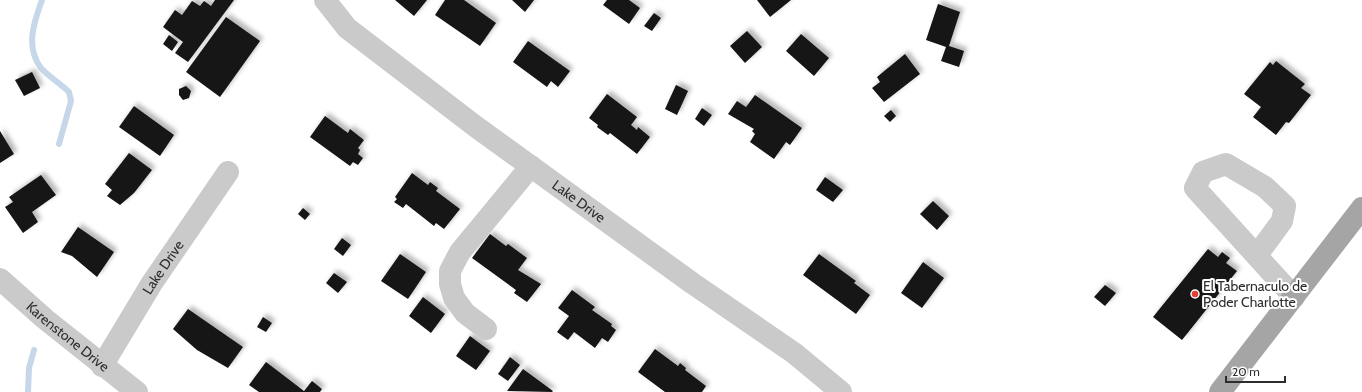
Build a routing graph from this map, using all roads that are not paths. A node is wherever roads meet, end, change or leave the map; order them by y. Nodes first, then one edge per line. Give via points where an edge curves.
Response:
1 (325, 0) edge
2 (531, 166) junction
3 (228, 172) dead end
4 (1362, 208) edge
5 (1256, 255) dead end
6 (0, 279) edge
7 (1294, 297) junction
8 (486, 329) dead end
9 (102, 366) junction
10 (137, 392) edge
11 (840, 392) edge
12 (1220, 392) edge

1 - 2 street, Lake Drive via 347,28
2 - 8 street via 460,252 450,270 454,298 465,313
2 - 11 street, Lake Drive via 692,283 794,352
3 - 9 street, Lake Drive via 152,283
4 - 7 main road
5 - 7 street
6 - 9 street, Karenstone Drive
7 - 12 main road
9 - 10 street, Karenstone Drive

